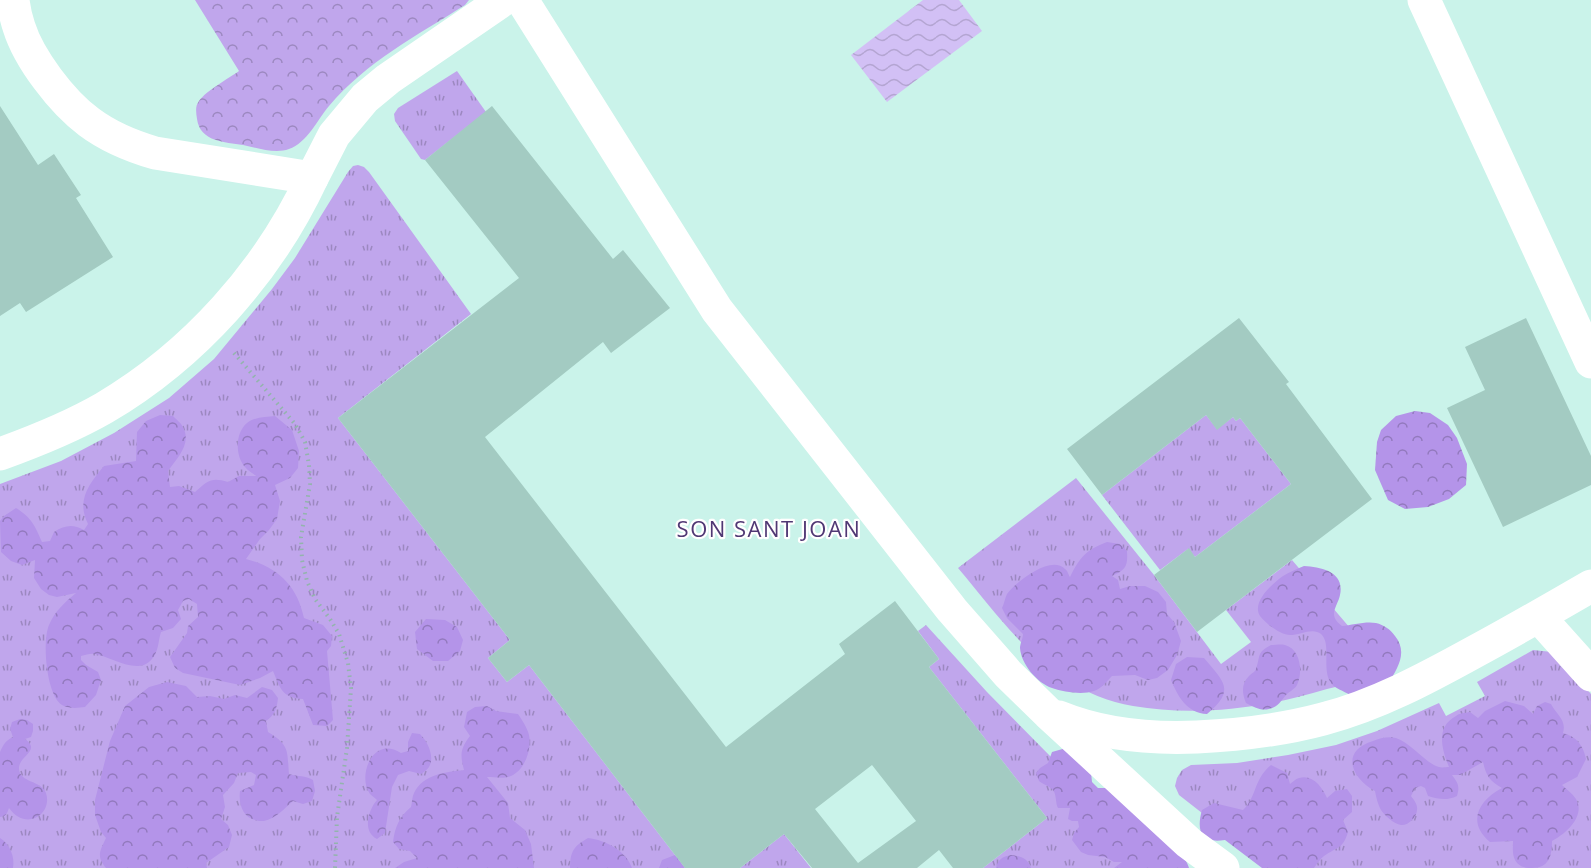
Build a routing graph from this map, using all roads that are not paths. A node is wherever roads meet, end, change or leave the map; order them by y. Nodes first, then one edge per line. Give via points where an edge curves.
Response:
1 (13, 0) edge
2 (503, 0) edge
3 (522, 0) edge
4 (1436, 4) edge
5 (312, 178) junction
6 (1591, 362) edge
7 (0, 454) edge
8 (1591, 586) edge
9 (1539, 617) junction
10 (1591, 675) edge
11 (1048, 713) junction
12 (1223, 868) edge

1 - 5 lane via 19,28 48,81 88,122 109,135 155,153
2 - 5 lane via 365,98 334,135
3 - 11 lane via 717,310 952,610
4 - 6 lane
5 - 7 lane via 282,234 258,268 210,326 184,350 104,407
8 - 9 lane
9 - 10 lane
9 - 11 lane via 1390,696 1291,726 1225,736 1170,738 1108,732
11 - 12 lane via 1189,843

